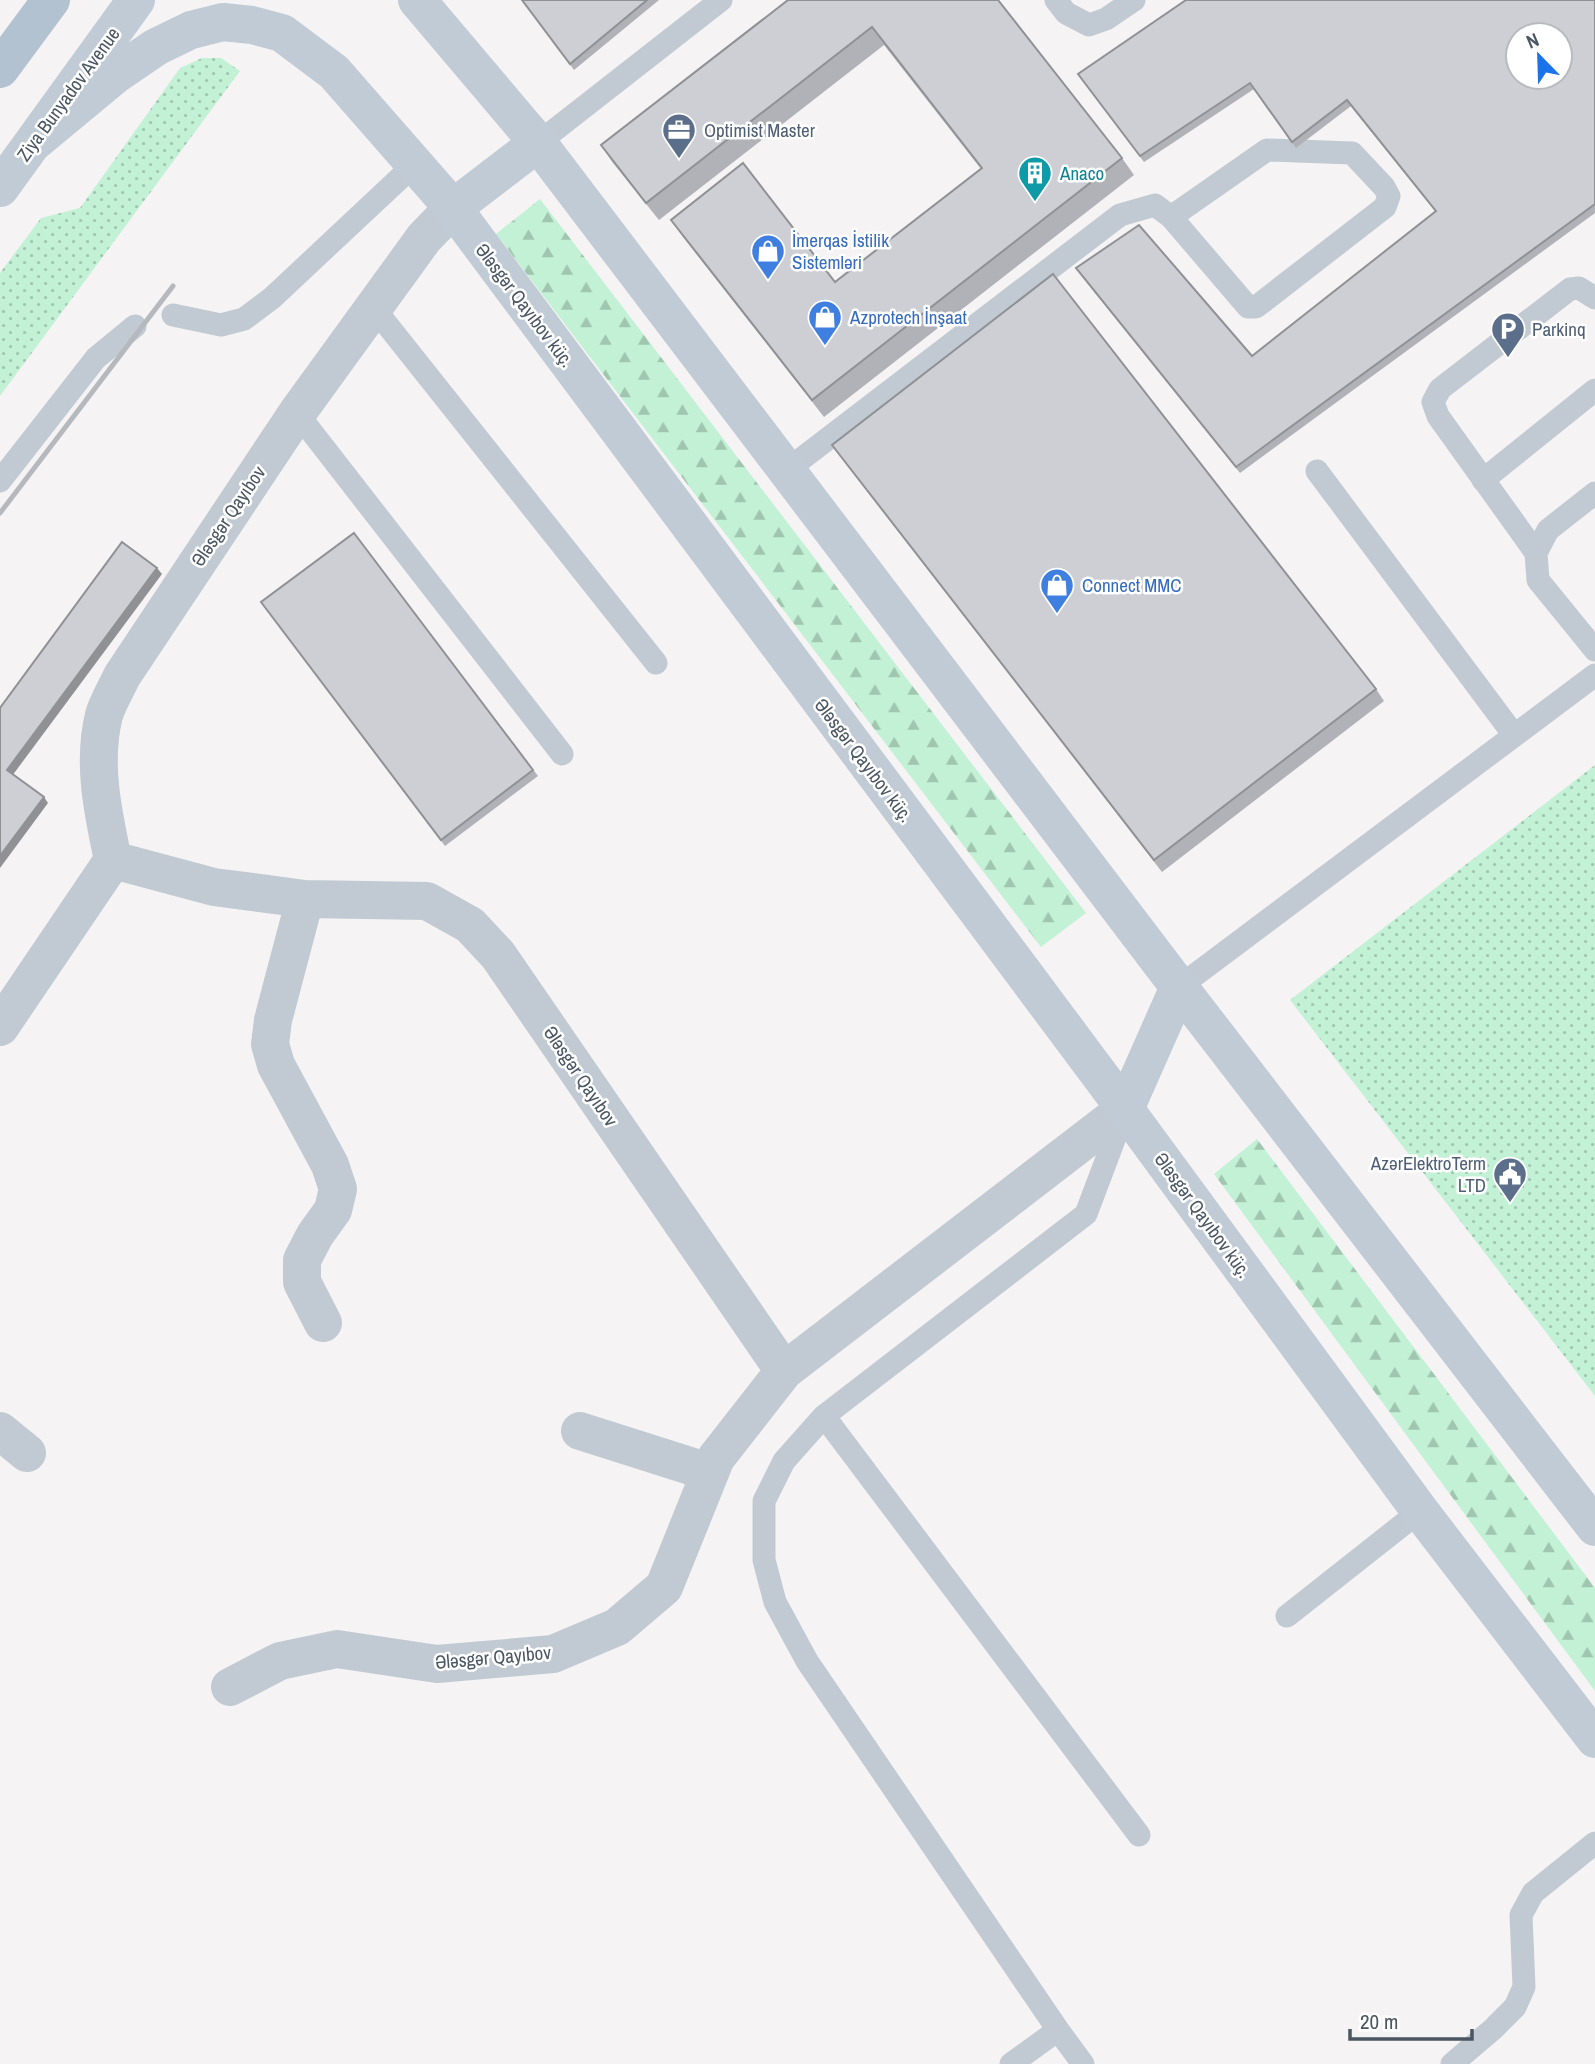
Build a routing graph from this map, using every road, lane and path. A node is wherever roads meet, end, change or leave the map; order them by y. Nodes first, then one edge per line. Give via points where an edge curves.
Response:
1 (51, 0) edge
2 (136, 0) edge
3 (721, 0) edge
4 (1056, 0) edge
5 (1134, 0) edge
6 (431, 4) edge
7 (0, 69) edge
8 (33, 143) junction
9 (538, 144) junction
10 (415, 164) junction
11 (0, 188) edge
12 (453, 208) junction
13 (1171, 216) junction
14 (1595, 298) edge
15 (373, 307) junction
16 (173, 316) dead end
17 (135, 326) dead end
18 (1595, 390) edge
19 (297, 413) junction
20 (786, 470) junction
21 (1317, 471) dead end
22 (1483, 480) junction
23 (0, 481) edge
24 (1595, 493) edge
25 (1536, 553) junction
26 (1595, 650) edge
27 (656, 663) dead end
28 (1595, 675) edge
29 (1514, 735) junction
30 (562, 754) dead end
31 (113, 860) junction
32 (305, 899) junction
33 (1179, 987) junction
34 (0, 1027) edge
35 (1125, 1109) junction
36 (323, 1323) dead end
37 (784, 1371) junction
38 (824, 1416) junction
39 (580, 1431) dead end
40 (709, 1472) junction
41 (1420, 1511) junction
42 (1595, 1527) edge
43 (1287, 1616) dead end
44 (230, 1687) dead end
45 (1595, 1740) edge
46 (1139, 1835) dead end
47 (1595, 1843) edge
48 (1058, 2030) junction
49 (1011, 2064) edge
50 (1083, 2064) edge
51 (1452, 2064) edge

1 - 7 main road
2 - 8 main road, Ziya Bunyadov Avenue
3 - 9 lane
4 - 5 lane via 1066,13 1089,25
6 - 9 main road
8 - 10 main road, Ələsgər Qayıbov küç. via 156,47 191,30 223,22 282,33 313,55 334,72
8 - 11 main road, Ziya Bunyadov Avenue
9 - 12 main road
9 - 20 main road
10 - 12 main road, Ələsgər Qayıbov küç.
10 - 16 lane via 244,319 221,325
12 - 15 street, Ələsgər Qayıbov
12 - 35 main road, Ələsgər Qayıbov küç.
13 - 13 lane via 1248,307 1256,307 1385,207 1389,197 1352,153 1267,150
13 - 20 lane via 1155,205 1120,215
14 - 22 lane via 1579,288 1570,289 1440,389 1433,402 1438,416
15 - 19 street, Ələsgər Qayıbov
15 - 27 lane
17 - 23 lane via 96,359
18 - 22 lane
19 - 30 lane
19 - 31 street, Ələsgər Qayıbov via 122,676 105,713 98,751 103,814
20 - 33 main road
21 - 29 lane
22 - 25 lane
24 - 25 lane via 1548,530
25 - 26 lane via 1538,580
28 - 29 lane
29 - 33 lane
31 - 32 street, Ələsgər Qayıbov via 214,887
31 - 34 street
32 - 36 street via 270,1044 338,1189 333,1210 302,1260 302,1282
32 - 37 street, Ələsgər Qayıbov via 427,901 470,925 498,955
33 - 35 main road
33 - 42 main road
35 - 37 street, Ələsgər Qayıbov
35 - 38 lane via 1086,1214
35 - 41 main road, Ələsgər Qayıbov küç.
37 - 40 street, Ələsgər Qayıbov
38 - 46 lane
38 - 48 lane via 784,1461 764,1501 764,1560 775,1602 807,1661
39 - 40 street
40 - 44 street, Ələsgər Qayıbov via 664,1587 617,1627 552,1654 437,1664 337,1649 280,1661
41 - 43 lane
41 - 45 main road, Ələsgər Qayıbov küç.
47 - 51 lane via 1533,1893 1521,1915 1524,1986 1515,2007
48 - 49 lane
48 - 50 lane

